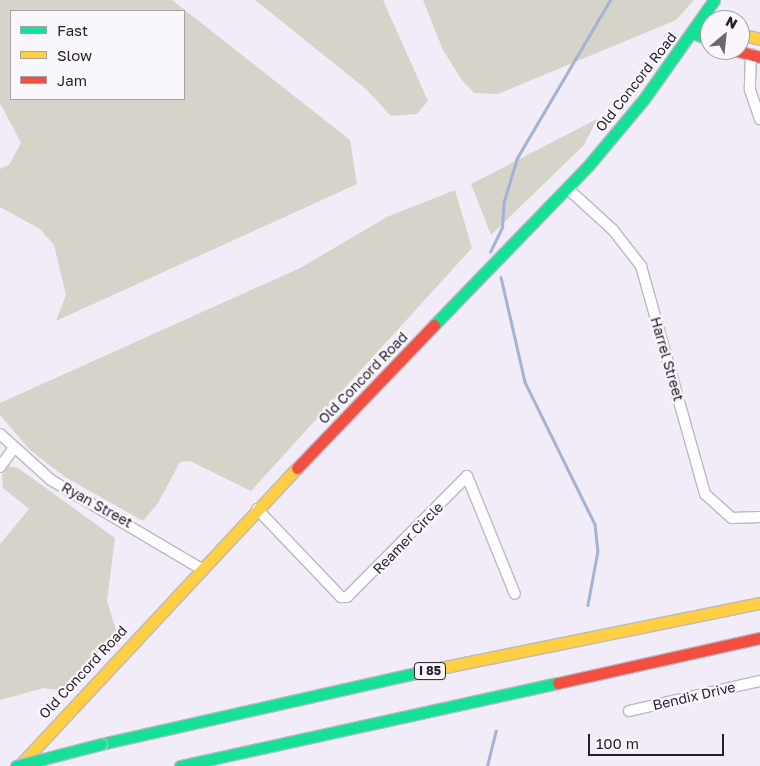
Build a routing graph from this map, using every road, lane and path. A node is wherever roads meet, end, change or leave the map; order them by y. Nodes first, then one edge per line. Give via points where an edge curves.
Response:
1 (700, 26) edge
2 (693, 33) junction
3 (700, 36) edge
4 (757, 53) edge
5 (760, 119) edge
6 (567, 188) junction
7 (0, 434) edge
8 (13, 449) junction
9 (0, 467) edge
10 (257, 509) junction
11 (760, 517) edge
12 (200, 568) junction
13 (515, 594) dead end
14 (760, 603) edge
15 (760, 638) edge
16 (760, 681) edge
17 (628, 711) dead end
18 (17, 766) edge
19 (180, 766) edge

1 - 2 main road, Old Concord Road
2 - 3 main road
2 - 6 main road, Old Concord Road via 644,99
4 - 5 street via 750,90
6 - 10 main road, Old Concord Road
6 - 11 street, Harrel Street via 613,230 641,266 705,494 732,518
7 - 8 street, Ryan Street
8 - 9 street
8 - 12 street, Ryan Street via 52,480
10 - 12 main road, Old Concord Road
10 - 13 street, Reamer Circle via 341,597 348,597 467,476
12 - 18 main road, Old Concord Road
14 - 18 main road, I 85, bridge via 246,708
15 - 19 main road
16 - 17 street, Bendix Drive

